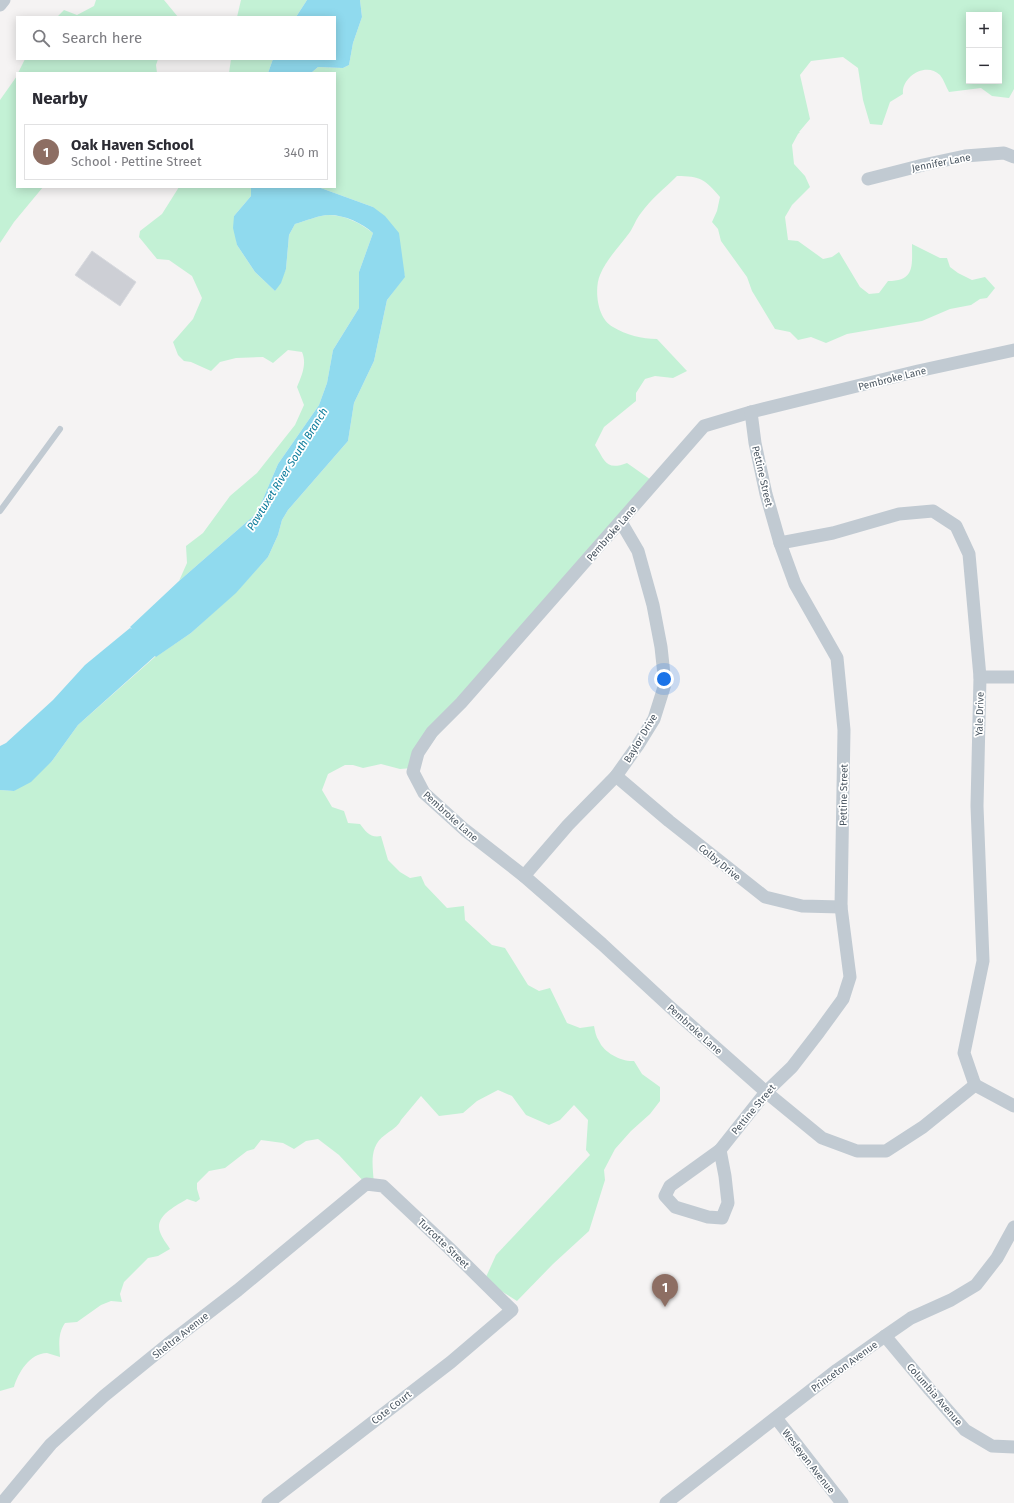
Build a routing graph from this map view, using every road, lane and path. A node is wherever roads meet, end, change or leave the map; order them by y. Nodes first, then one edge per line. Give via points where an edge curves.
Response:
1 (4, 0) edge
2 (0, 5) edge
3 (1014, 157) edge
4 (868, 179) dead end
5 (1014, 350) edge
6 (751, 412) junction
7 (60, 429) dead end
8 (0, 511) edge
9 (621, 522) junction
10 (780, 543) junction
11 (980, 677) junction
12 (1014, 677) edge
13 (616, 776) junction
14 (524, 876) junction
15 (841, 907) junction
16 (975, 1085) junction
17 (766, 1092) junction
18 (1014, 1106) edge
19 (720, 1150) junction
20 (372, 1185) joint
21 (1014, 1228) edge
22 (512, 1310) joint
23 (885, 1336) junction
24 (776, 1418) junction
25 (1014, 1447) edge
26 (2, 1503) edge
27 (268, 1503) edge
28 (666, 1503) edge
29 (842, 1503) edge

1 - 2 street
3 - 4 street, Jennifer Lane via 1004,153 966,156
5 - 6 street, Pembroke Lane
6 - 9 street, Pembroke Lane via 704,426
6 - 10 street, Pettine Street via 766,494
7 - 8 lane
9 - 13 street, Baylor Drive via 638,551 653,605 666,684 654,719
9 - 14 street, Pembroke Lane via 461,703 432,732 418,753 412,772 424,793 465,830
10 - 11 street, Yale Drive via 833,533 899,514 933,511 956,526 969,554
10 - 15 street, Pettine Street via 795,584 837,658 844,730
11 - 12 street
11 - 16 street, Yale Drive via 977,806 983,961 964,1053
13 - 14 street, Baylor Drive via 568,825
13 - 15 street, Colby Drive via 765,897 802,906
14 - 17 street, Pembroke Lane
15 - 17 street, Pettine Street via 850,977 843,998 792,1067
16 - 17 street, Pembroke Lane via 923,1127 886,1151 857,1151 822,1138
16 - 18 street
17 - 19 street, Pettine Street
19 - 19 street, Pettine Street via 728,1203 722,1218 708,1217 675,1207 665,1196 670,1186
20 - 22 street, Turcotte Street via 383,1186 401,1201
20 - 26 street, Sheltra Avenue via 366,1184 104,1396 51,1444
21 - 23 street, Princeton Avenue via 997,1258 976,1285 951,1300 911,1318
22 - 27 street, Cote Court via 451,1362
23 - 24 street, Princeton Avenue
23 - 25 street, Columbia Avenue via 965,1430 992,1446
24 - 28 street, Princeton Avenue
24 - 29 street, Wesleyan Avenue

